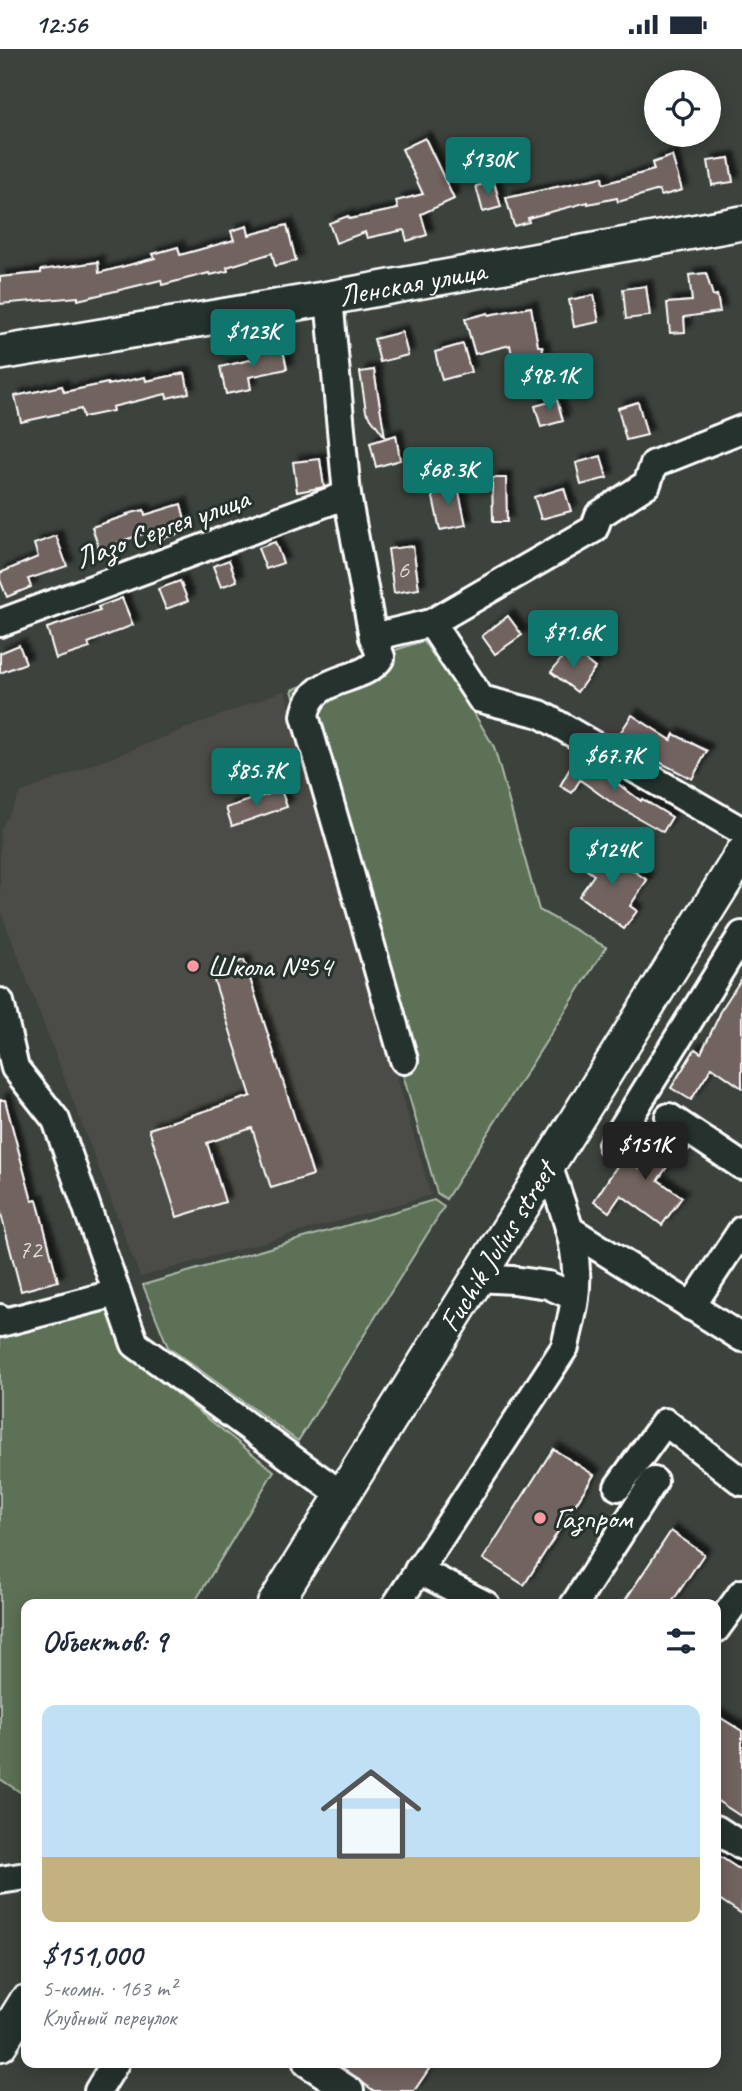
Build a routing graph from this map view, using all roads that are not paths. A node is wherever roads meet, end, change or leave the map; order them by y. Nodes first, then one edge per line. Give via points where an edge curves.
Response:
1 (742, 223) edge
2 (329, 298) junction
3 (0, 353) edge
4 (742, 429) edge
5 (347, 495) junction
6 (0, 623) edge
7 (431, 623) junction
8 (373, 637) junction
9 (742, 831) edge
10 (742, 854) edge
11 (742, 935) edge
12 (0, 1002) edge
13 (404, 1060) dead end
14 (8, 1072) edge
15 (669, 1118) dead end
16 (612, 1145) dead end
17 (548, 1165) junction
18 (742, 1166) edge
19 (569, 1229) junction
20 (742, 1230) edge
21 (477, 1278) junction
22 (117, 1293) junction
23 (575, 1297) junction
24 (691, 1307) junction
25 (0, 1318) edge
26 (742, 1338) edge
27 (654, 1482) dead end
28 (742, 1482) edge
29 (618, 1487) dead end
30 (342, 1495) junction
31 (418, 1570) junction
32 (742, 1593) edge
33 (278, 1599) edge
34 (400, 1599) edge
35 (474, 1599) edge
36 (578, 1599) edge
37 (721, 1622) edge
38 (721, 1832) edge
39 (742, 1846) edge
40 (21, 1877) edge
41 (0, 1879) edge
42 (21, 2010) edge
43 (0, 2044) edge
44 (111, 2068) edge
45 (315, 2068) edge
46 (98, 2091) edge
47 (350, 2091) edge

1 - 2 main road, Ленская улица
2 - 3 main road, Ленская улица
2 - 5 street
4 - 7 street via 654,464 647,484 599,515 594,529
5 - 6 street, Лазо Сергея улица
5 - 8 street
7 - 8 street
7 - 9 street via 481,699 540,714
8 - 13 street via 381,657 375,666 328,683 307,706 305,716
10 - 17 main road, Fuchik Julius street
11 - 16 street
12 - 14 street
14 - 22 street via 56,1120
15 - 18 street
17 - 19 street
17 - 21 main road, Fuchik Julius street
19 - 23 street via 577,1270
19 - 24 street
20 - 24 street
21 - 23 street via 548,1285
21 - 30 main road, Fuchik Julius street
22 - 25 street via 1,1323
22 - 30 street via 135,1344
23 - 31 street via 565,1347
24 - 26 street
27 - 36 street
28 - 29 street via 664,1422
30 - 33 main road, Fuchik Julius street
31 - 34 street
31 - 35 street
32 - 37 street
38 - 39 street
40 - 41 street
42 - 43 main road
44 - 46 street
45 - 47 street

